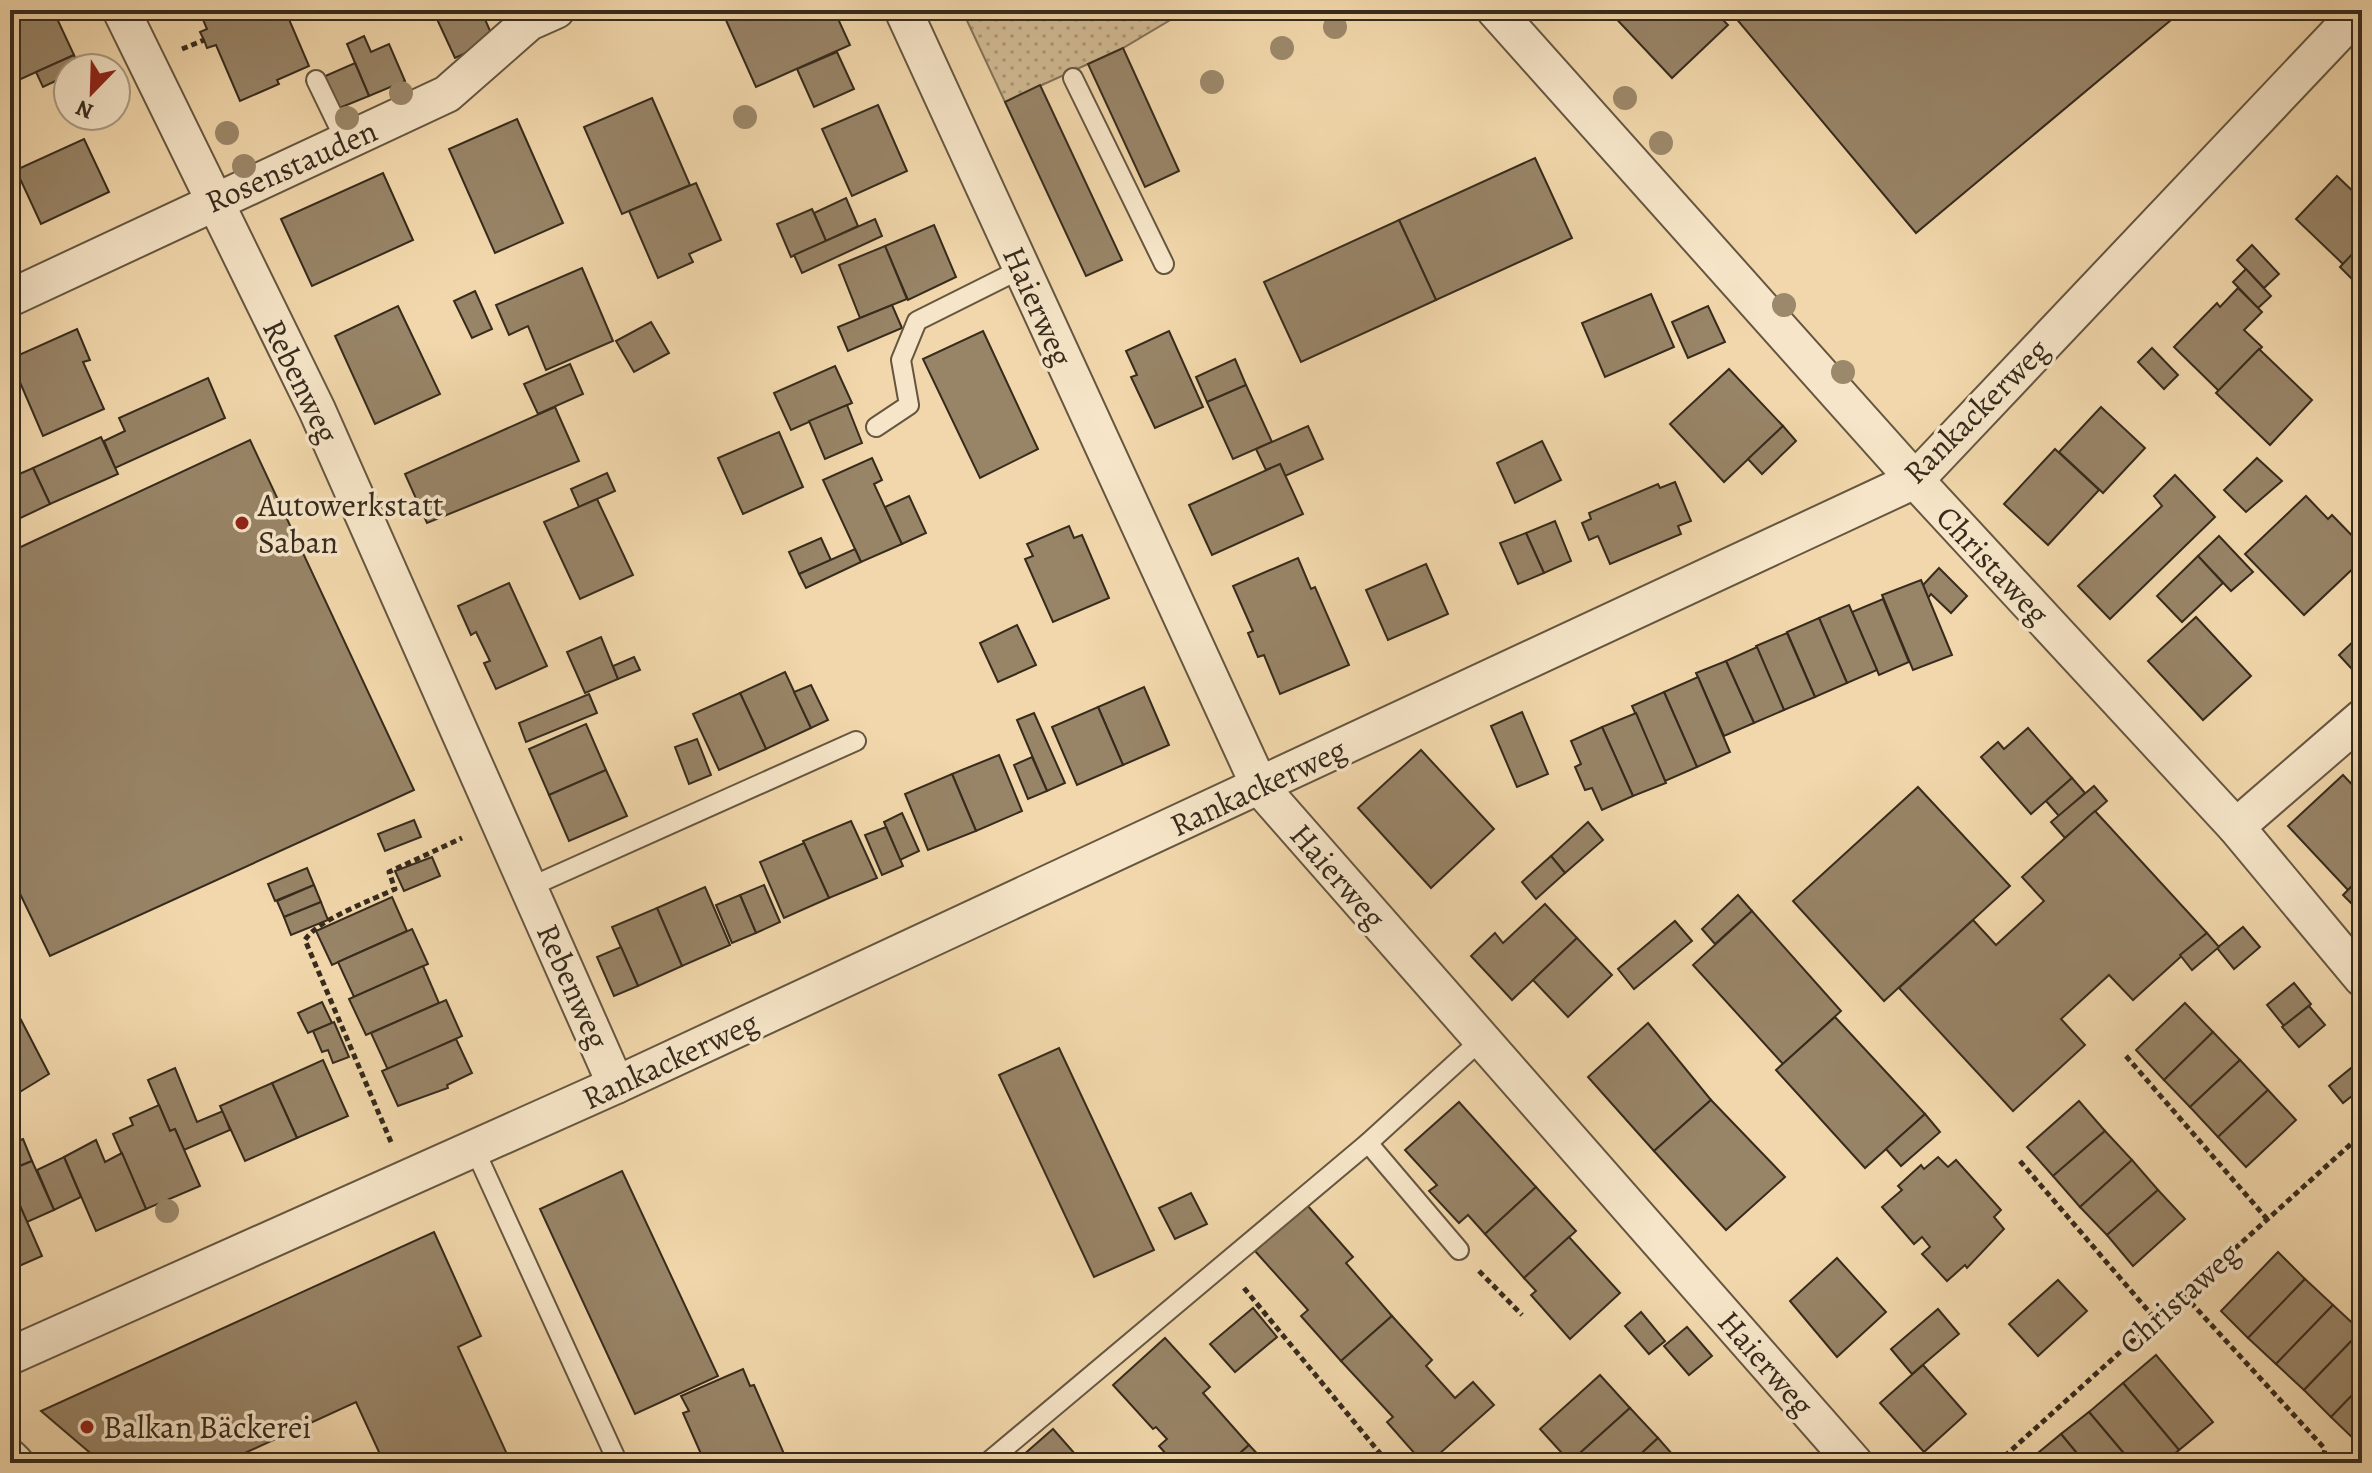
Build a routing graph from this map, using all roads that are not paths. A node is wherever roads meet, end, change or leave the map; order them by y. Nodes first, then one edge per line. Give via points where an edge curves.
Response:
1 (121, 10) edge
2 (556, 10) edge
3 (903, 10) edge
4 (1495, 10) edge
5 (2360, 10) edge
6 (1073, 78) dead end
7 (316, 80) dead end
8 (346, 142) junction
9 (212, 201) junction
10 (1164, 264) dead end
11 (1021, 269) junction
12 (10, 298) edge
13 (876, 427) dead end
14 (1915, 480) junction
15 (2362, 718) edge
16 (856, 741) dead end
17 (1260, 787) junction
18 (2236, 827) junction
19 (530, 887) junction
20 (2362, 978) edge
21 (1481, 1040) junction
22 (616, 1085) junction
23 (1368, 1143) junction
24 (474, 1148) junction
25 (1459, 1250) road end
26 (10, 1356) edge
27 (10, 1458) edge
28 (15, 1463) edge
29 (618, 1463) edge
30 (987, 1463) edge
31 (1854, 1463) edge

1 - 9 street, Rebenweg
2 - 8 street, Rosenstauden via 529,22 447,94
3 - 11 street, Haierweg
4 - 14 street, Christaweg
5 - 14 street, Rankackerweg
6 - 10 lane
7 - 8 lane
8 - 9 street, Rosenstauden
9 - 12 street, Rosenstauden
9 - 19 street, Rebenweg via 317,410
11 - 13 lane via 917,321 901,360 909,405
11 - 17 street, Haierweg
14 - 17 street, Rankackerweg
14 - 18 street, Christaweg
15 - 18 street
16 - 19 lane, Rebenweg
17 - 21 street, Haierweg
17 - 22 street, Rankackerweg
18 - 20 street, Christaweg
19 - 22 street, Rebenweg
21 - 23 lane
21 - 31 street, Haierweg
22 - 24 street, Rankackerweg
23 - 25 lane
23 - 30 lane
24 - 26 street, Rankackerweg
24 - 29 lane
27 - 28 street

